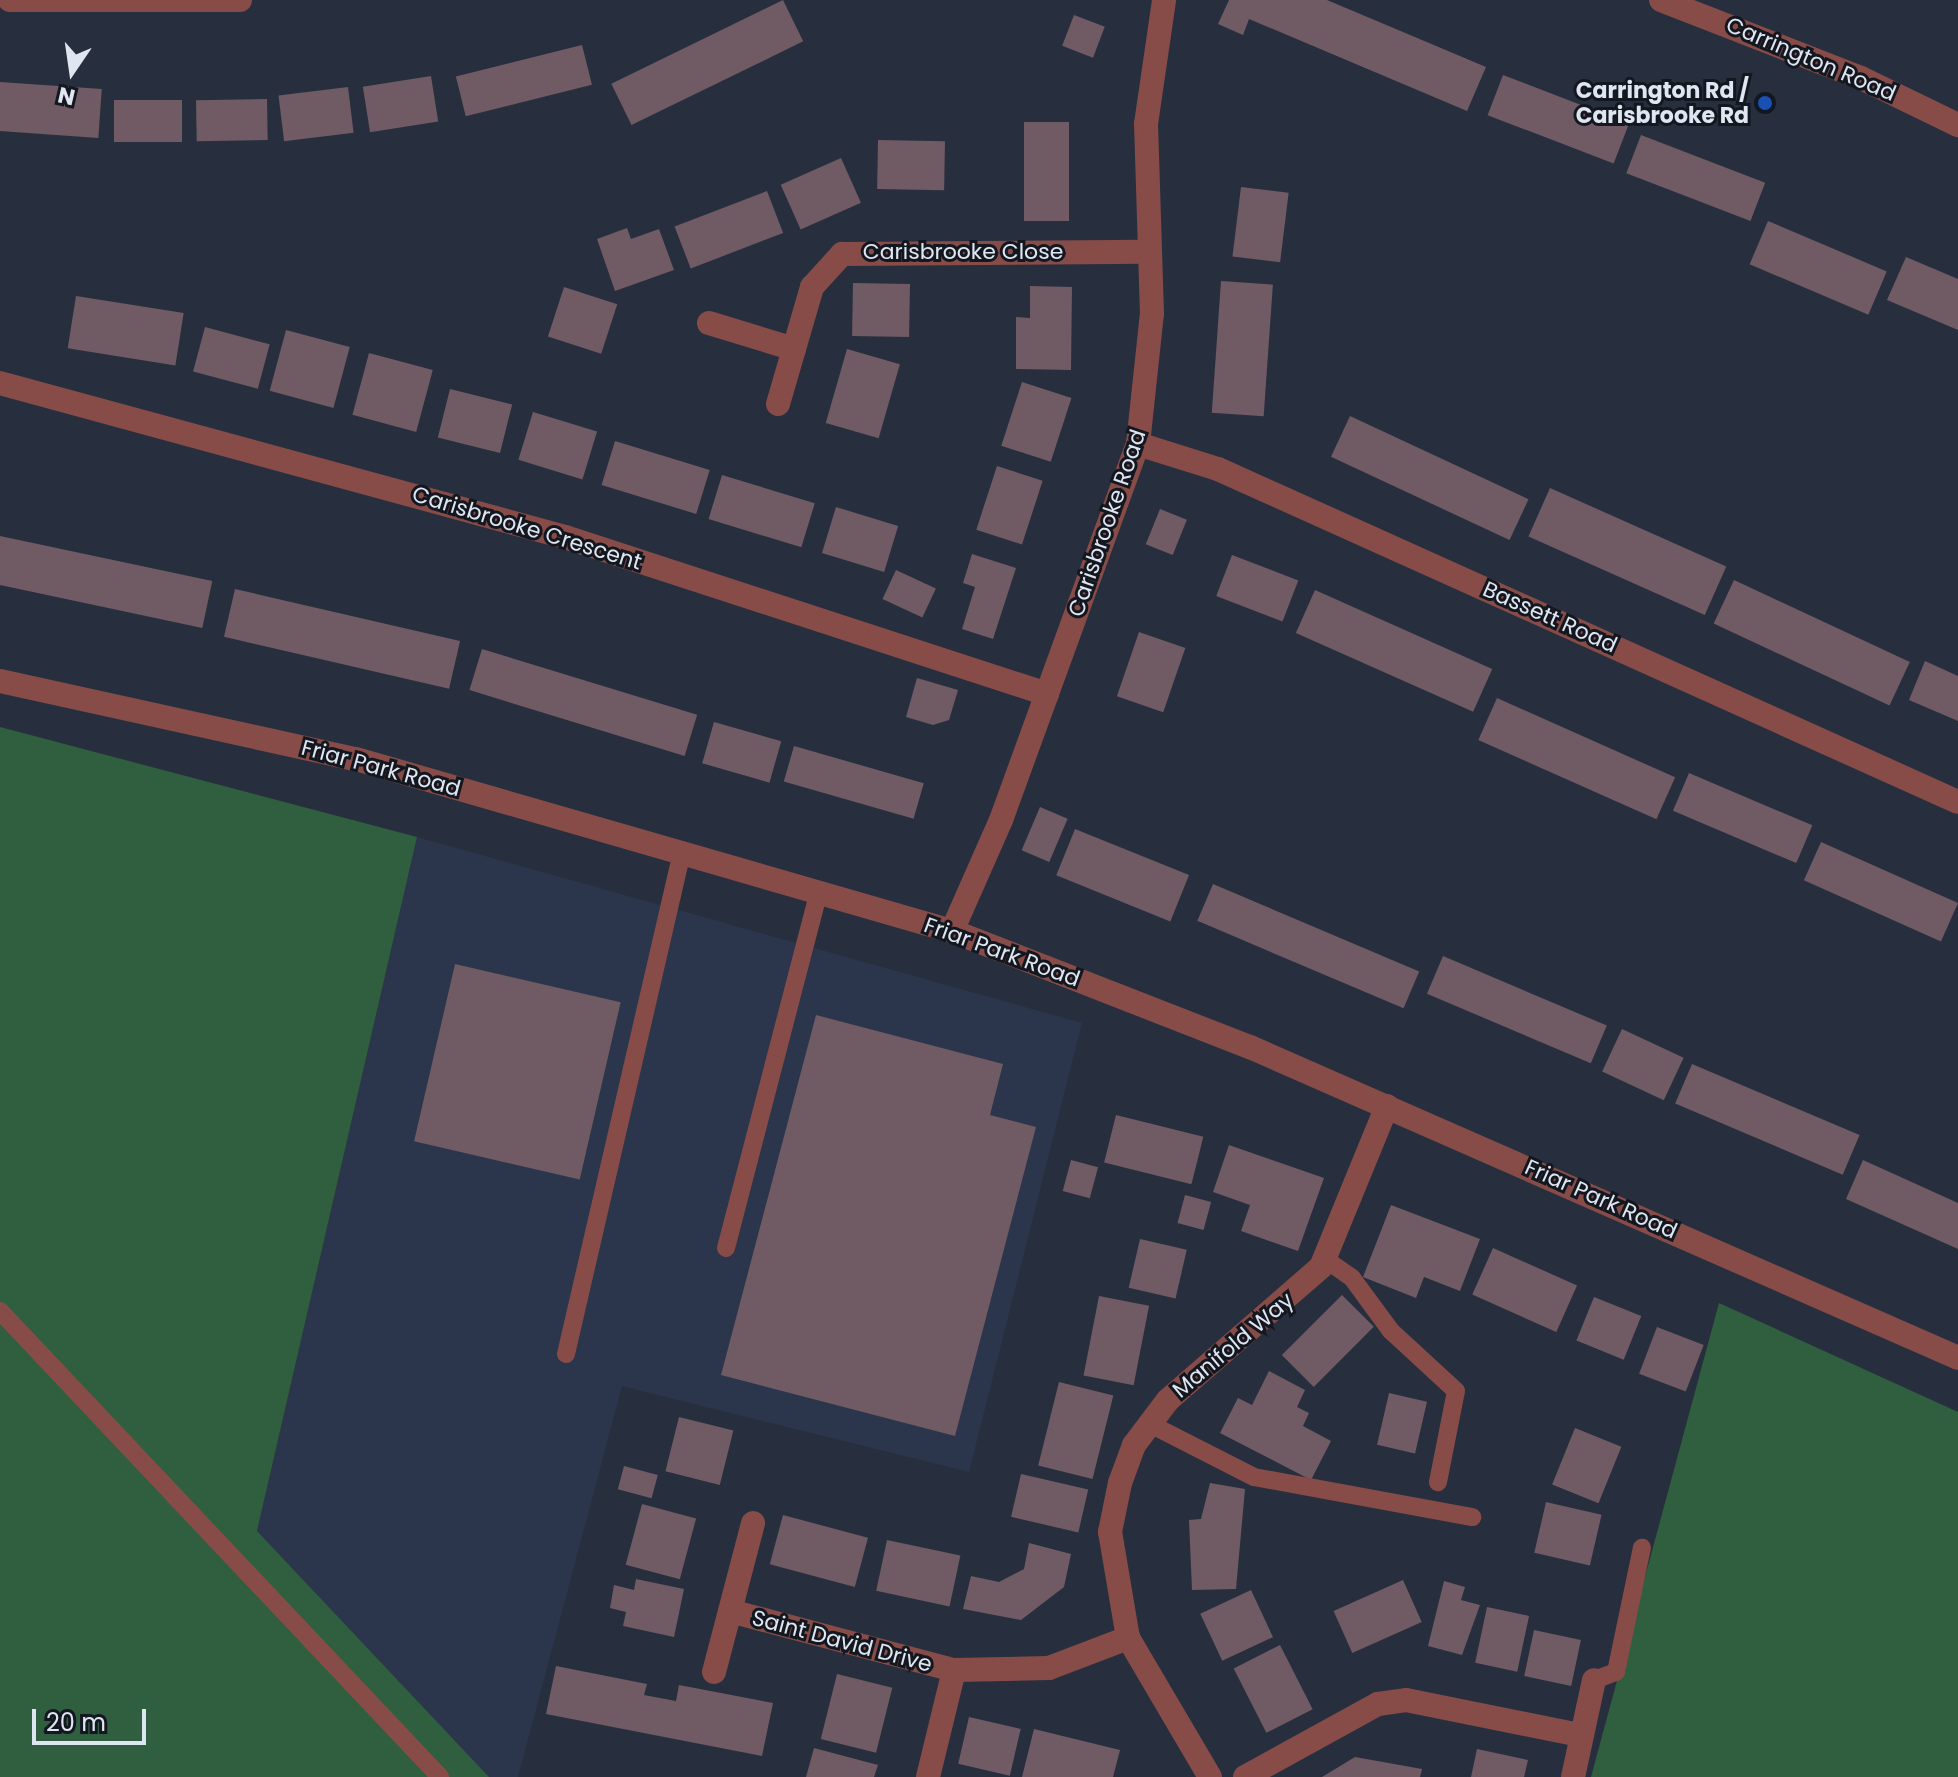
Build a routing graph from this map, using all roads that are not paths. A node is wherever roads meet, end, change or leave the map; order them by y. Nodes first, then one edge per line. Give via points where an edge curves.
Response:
1 (10, 0) edge
2 (240, 0) edge
3 (1164, 0) edge
4 (1661, 0) edge
5 (1958, 125) edge
6 (1147, 252) junction
7 (709, 323) dead end
8 (794, 349) junction
9 (0, 383) edge
10 (778, 404) dead end
11 (1138, 444) junction
12 (0, 681) edge
13 (1047, 694) junction
14 (1958, 802) edge
15 (682, 852) junction
16 (819, 892) junction
17 (952, 931) junction
18 (1387, 1106) junction
19 (726, 1248) dead end
20 (1325, 1259) junction
21 (0, 1311) edge
22 (566, 1354) dead end
23 (1958, 1358) edge
24 (1150, 1424) junction
25 (1438, 1482) dead end
26 (1472, 1517) dead end
27 (753, 1523) dead end
28 (1642, 1548) dead end
29 (730, 1611) junction
30 (1128, 1638) junction
31 (954, 1670) junction
32 (714, 1672) dead end
33 (1594, 1680) joint
34 (1580, 1735) junction
35 (440, 1777) edge
36 (928, 1777) edge
37 (1210, 1777) edge
38 (1245, 1777) edge
39 (1573, 1777) edge

1 - 2 street
3 - 6 street, Carisbrooke Road via 1148,96
4 - 5 street, Carrington Road via 1861,78
6 - 8 street, Carisbrooke Close via 842,254 812,287
6 - 11 street, Carisbrooke Road via 1149,378
7 - 8 street
8 - 10 street, Carisbrooke Close
9 - 13 street, Carisbrooke Crescent via 565,537
11 - 13 street, Carisbrooke Road
11 - 14 street, Bassett Road via 1218,469
12 - 15 street, Friar Park Road via 356,759
13 - 17 street, Carisbrooke Road
15 - 16 street, Friar Park Road
15 - 22 lane
16 - 17 street, Friar Park Road
16 - 19 lane
17 - 18 street, Friar Park Road
18 - 20 street, Manifold Way
18 - 23 street, Friar Park Road
20 - 24 street, Manifold Way
20 - 25 lane via 1352,1278 1391,1331 1456,1391
21 - 35 lane
24 - 26 lane via 1254,1477
24 - 30 street, Manifold Way via 1120,1483 1110,1532
27 - 29 street, Saint David Drive
28 - 33 lane via 1616,1672
29 - 31 street, Saint David Drive
29 - 32 street, Saint David Drive
30 - 31 street, Saint David Drive via 1049,1668
30 - 37 street
31 - 36 street
33 - 34 street
34 - 38 street via 1406,1700 1378,1704
34 - 39 street

